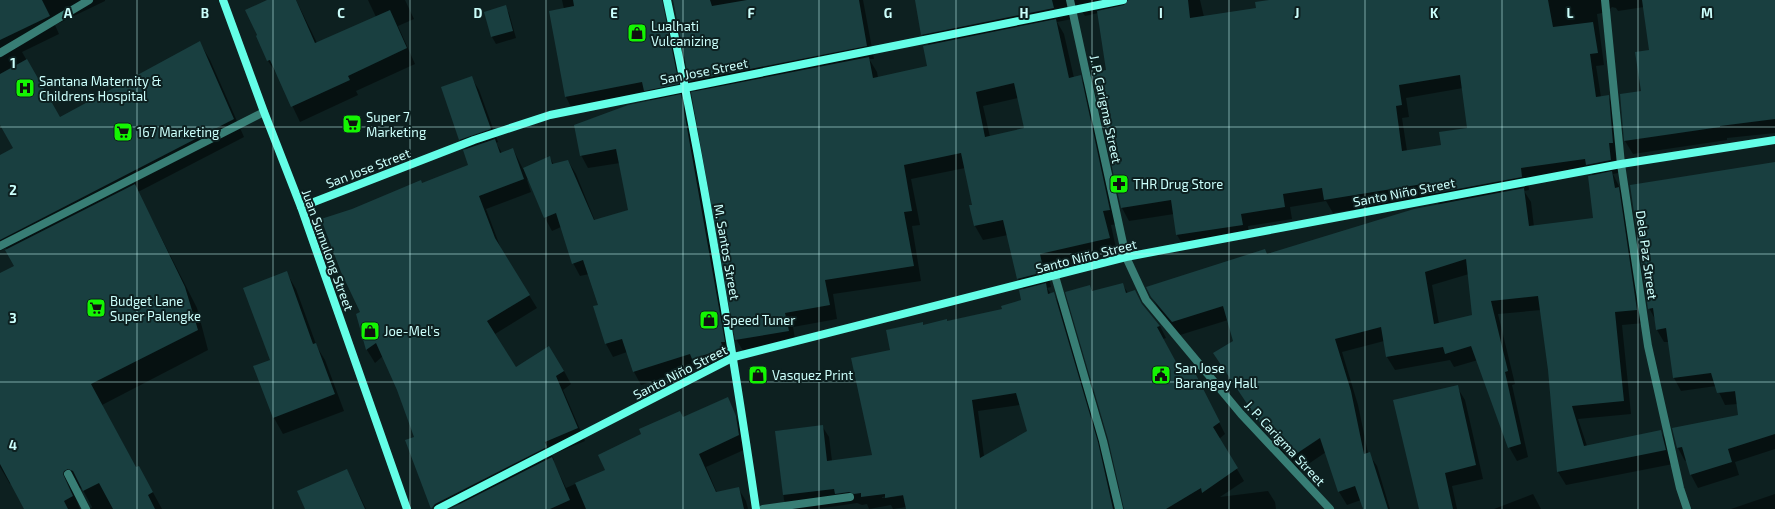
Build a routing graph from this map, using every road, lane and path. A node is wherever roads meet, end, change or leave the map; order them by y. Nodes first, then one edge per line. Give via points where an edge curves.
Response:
1 (89, 0) edge
2 (224, 0) edge
3 (667, 0) edge
4 (1070, 0) edge
5 (1123, 0) edge
6 (1605, 0) edge
7 (1073, 10) junction
8 (0, 53) edge
9 (686, 87) junction
10 (264, 112) junction
11 (1775, 140) edge
12 (1621, 164) junction
13 (301, 207) junction
14 (0, 246) edge
15 (1126, 257) junction
16 (1055, 276) junction
17 (734, 358) junction
18 (68, 474) dead end
19 (850, 497) dead end
20 (86, 509) edge
21 (407, 509) edge
22 (438, 509) edge
23 (756, 509) edge
24 (763, 509) edge
25 (1119, 509) edge
26 (1330, 509) edge
27 (1687, 509) edge

1 - 8 street
2 - 10 street, Juan Sumulong Street
3 - 9 street, M. Santos Street
4 - 7 street, J. P. Carigma Street
5 - 7 street, San Jose Street
6 - 12 street, Dela Paz Street
7 - 9 street, San Jose Street
7 - 15 street, J. P. Carigma Street
9 - 13 street, San Jose Street via 550,115 474,140
9 - 17 street, M. Santos Street
10 - 13 street, Juan Sumulong Street
10 - 14 street
11 - 12 street, Santo Niño Street
12 - 15 street, Santo Niño Street
12 - 27 street, Dela Paz Street via 1648,346
13 - 21 street, Juan Sumulong Street
15 - 16 street, Santo Niño Street
15 - 26 street, J. P. Carigma Street via 1146,300 1241,414
16 - 17 street, Santo Niño Street
16 - 25 street via 1103,441
17 - 22 street, Santo Niño Street
17 - 23 street, M. Santos Street
18 - 20 street
19 - 24 street

